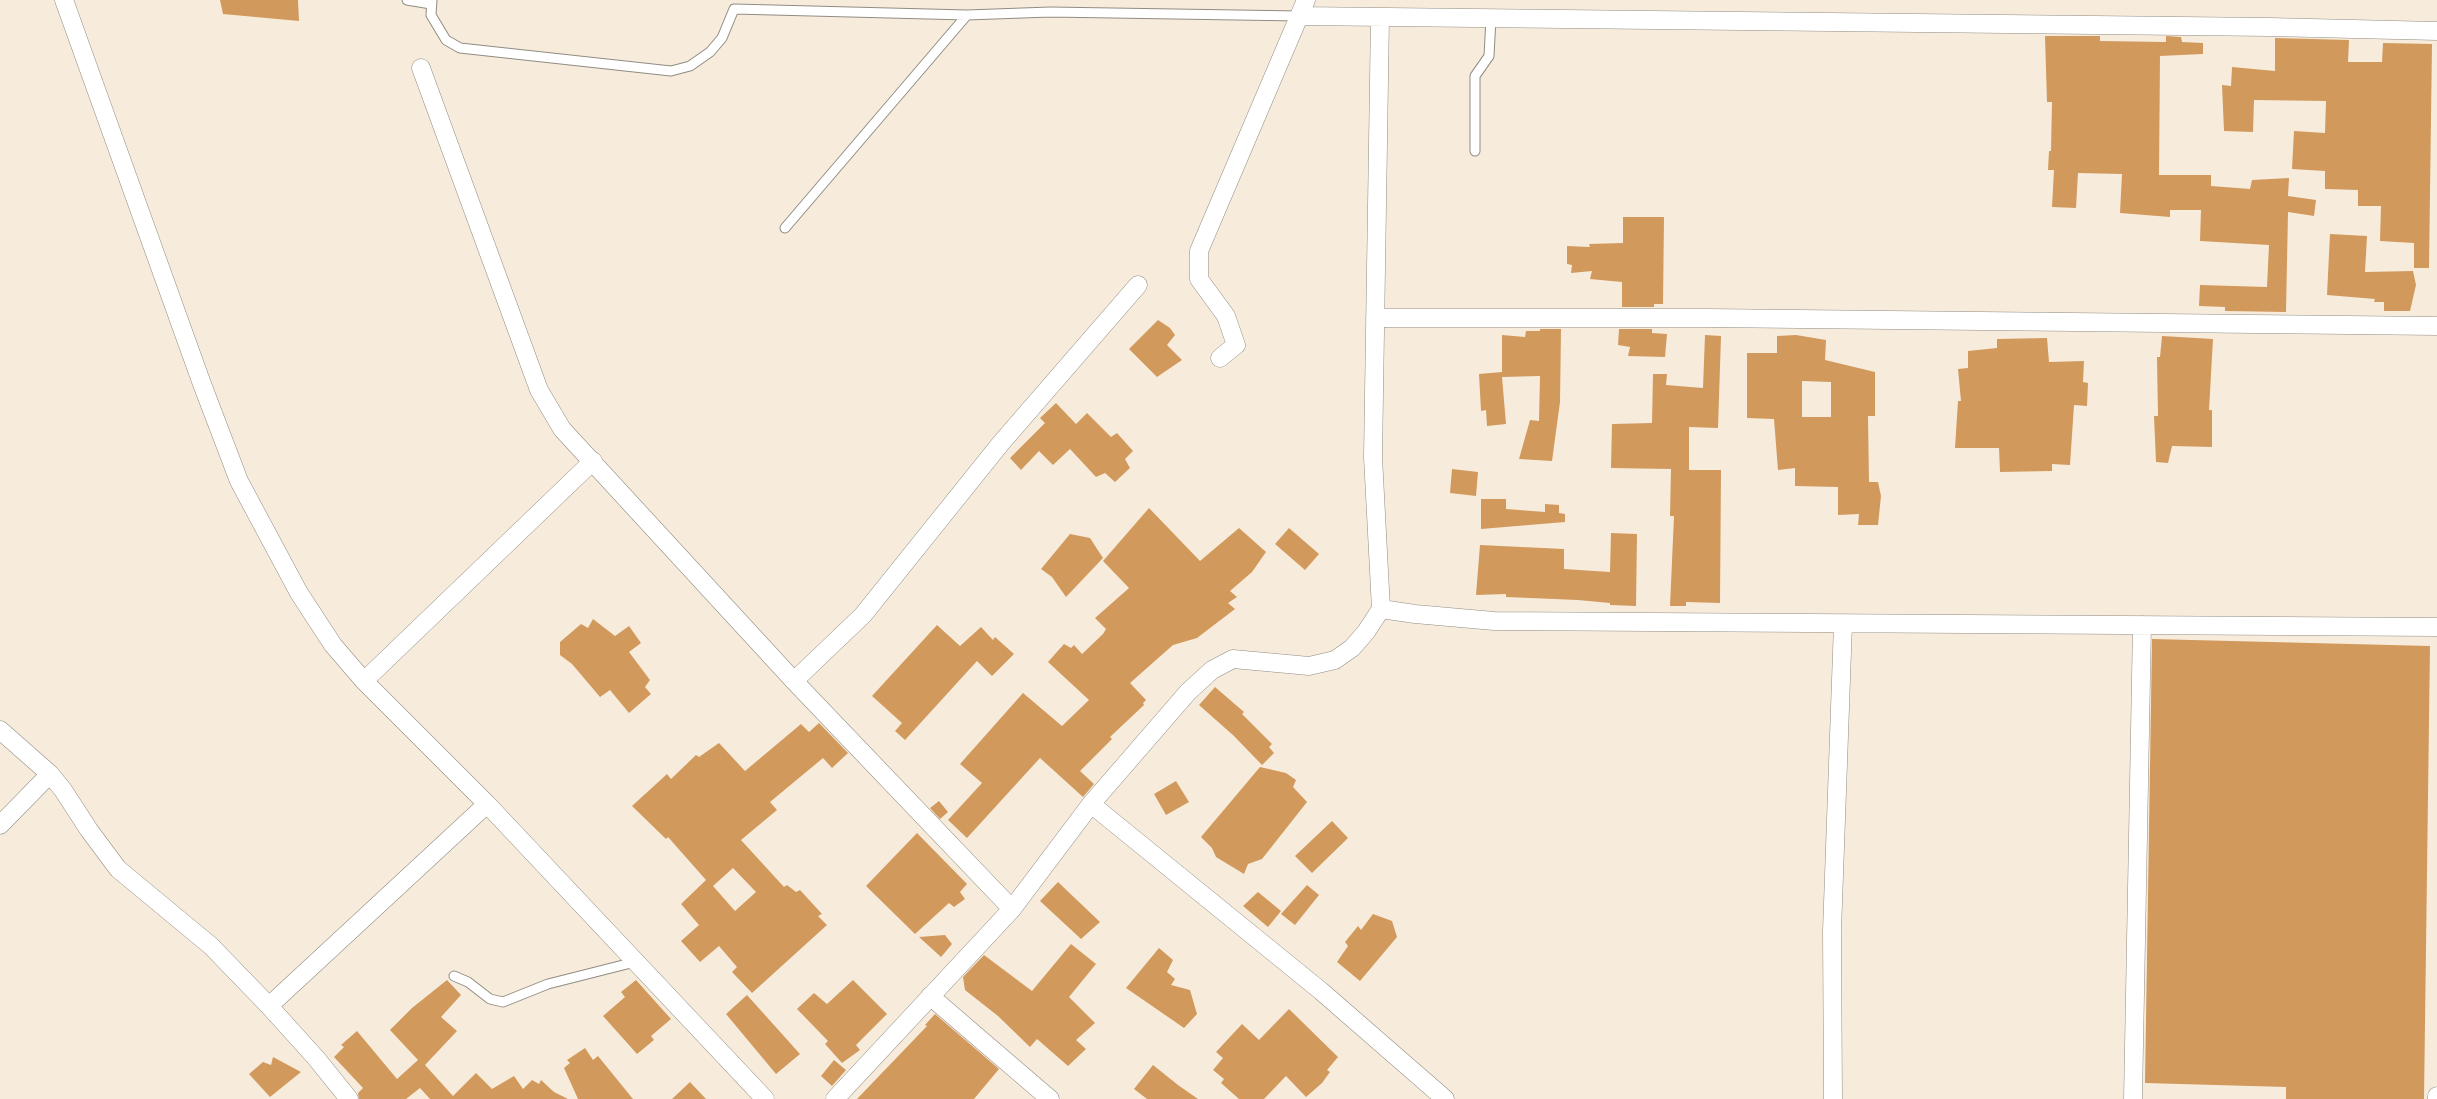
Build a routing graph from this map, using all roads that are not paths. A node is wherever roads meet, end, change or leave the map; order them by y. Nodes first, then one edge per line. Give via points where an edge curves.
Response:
1 (64, 0) edge
2 (407, 0) edge
3 (728, 0) edge
4 (432, 2) edge
5 (1303, 8) edge
6 (734, 9) junction
7 (967, 15) junction
8 (1380, 17) junction
9 (1491, 18) junction
10 (2437, 31) edge
11 (421, 68) dead end
12 (1475, 151) dead end
13 (785, 228) dead end
14 (1138, 285) dead end
15 (1375, 318) junction
16 (2437, 326) edge
17 (1220, 358) dead end
18 (593, 461) junction
19 (1381, 609) junction
20 (1843, 624) junction
21 (2142, 626) junction
22 (2437, 627) edge
23 (364, 681) junction
24 (794, 681) junction
25 (0, 730) edge
26 (50, 774) junction
27 (487, 804) junction
28 (1091, 804) junction
29 (0, 825) edge
30 (1012, 909) junction
31 (635, 962) junction
32 (454, 976) dead end
33 (930, 996) junction
34 (269, 1006) junction
35 (349, 1099) edge
36 (765, 1099) edge
37 (835, 1099) edge
38 (1050, 1099) edge
39 (1445, 1099) edge
40 (1833, 1099) edge
41 (2133, 1099) edge

1 - 23 street via 239,481 299,594 333,645
2 - 4 lane
3 - 6 lane
4 - 6 lane via 431,15 446,40 460,48 671,71 690,66 710,52 722,38
5 - 7 lane
5 - 8 street
5 - 17 street via 1198,251 1199,279 1226,316 1236,345
6 - 7 lane
7 - 13 lane
8 - 9 street
8 - 15 street
9 - 10 street
9 - 12 lane via 1489,56 1475,76
11 - 18 street via 539,390 562,429
14 - 24 street via 1001,443 863,615
15 - 16 street via 1707,318
15 - 19 street via 1373,457
18 - 23 street
18 - 24 street
19 - 20 street via 1494,621
19 - 28 street via 1352,648 1335,660 1309,666 1233,660 1212,670 1188,692
20 - 21 street
20 - 40 street via 1832,931
21 - 22 street
21 - 41 street
23 - 27 street
24 - 30 street
25 - 26 street
26 - 29 street
26 - 34 street via 118,869 211,946
27 - 31 street
27 - 34 street
28 - 30 street
28 - 39 street via 1321,991
30 - 33 street
31 - 32 lane via 548,984 503,1002 490,1000 468,982
31 - 36 street
33 - 37 street
33 - 38 street
34 - 35 street

